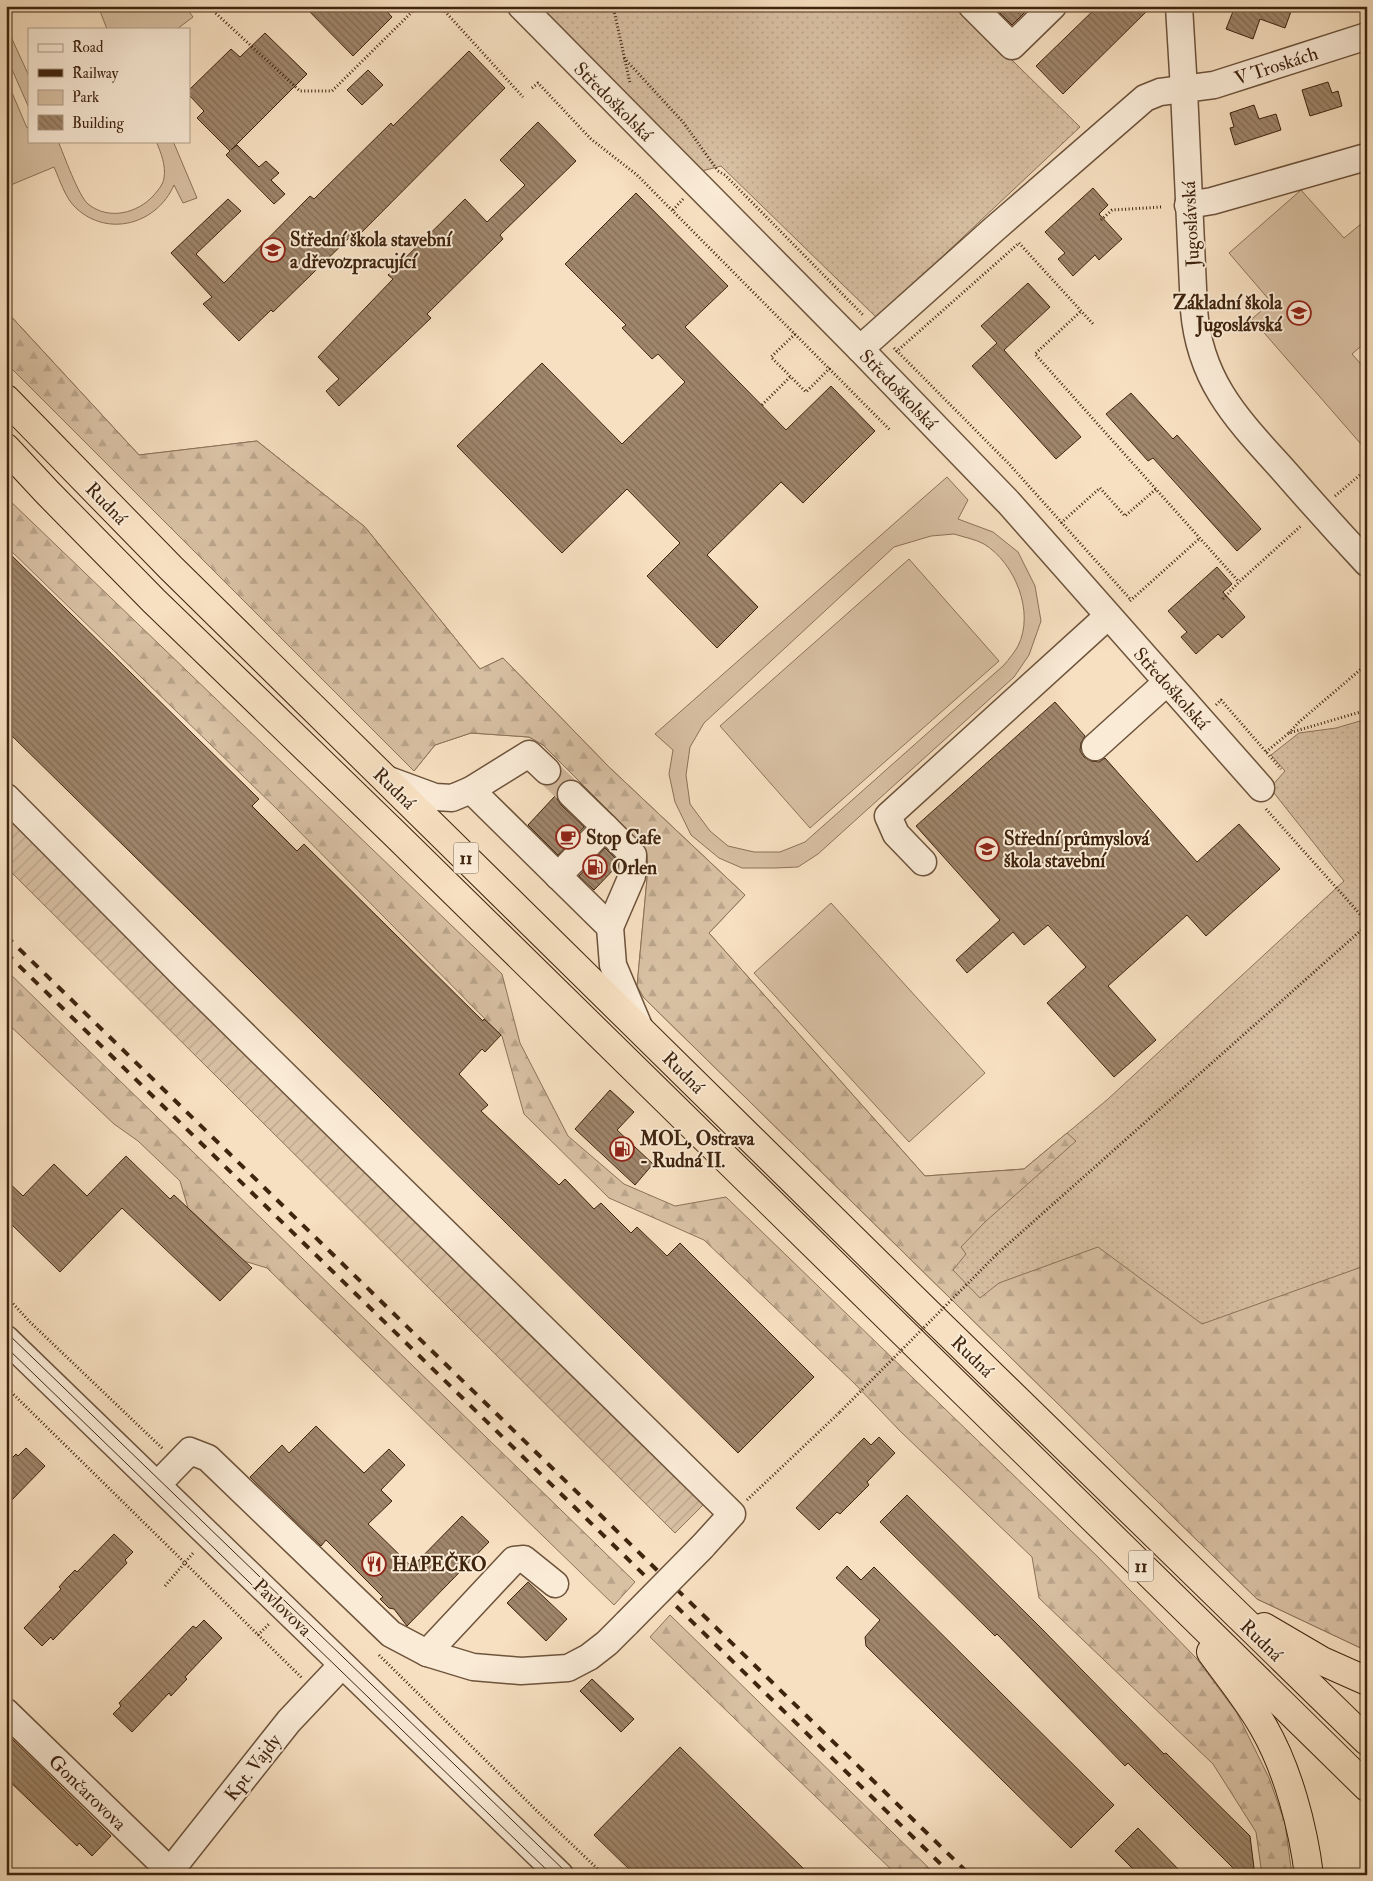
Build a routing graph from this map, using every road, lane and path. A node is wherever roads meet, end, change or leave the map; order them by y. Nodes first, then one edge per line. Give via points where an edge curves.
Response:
1 (208, 6) edge
2 (418, 6) edge
3 (440, 6) edge
4 (521, 6) edge
5 (613, 6) edge
6 (972, 6) edge
7 (1053, 6) edge
8 (1179, 6) edge
9 (1367, 36) edge
10 (624, 58) junction
11 (532, 88) dead end
12 (631, 89) dead end
13 (1184, 90) junction
14 (523, 97) dead end
15 (1366, 157) edge
16 (718, 170) dead end
17 (1188, 205) junction
18 (1162, 207) dead end
19 (1101, 220) dead end
20 (1014, 237) dead end
21 (1019, 243) junction
22 (1080, 312) junction
23 (1093, 324) dead end
24 (795, 334) junction
25 (860, 349) junction
26 (830, 368) junction
27 (879, 369) junction
28 (790, 377) junction
29 (6, 398) edge
30 (762, 405) dead end
31 (891, 431) dead end
32 (6, 448) edge
33 (6, 468) edge
34 (1367, 469) edge
35 (1156, 489) junction
36 (47, 492) junction
37 (1318, 510) junction
38 (1061, 523) dead end
39 (1200, 538) junction
40 (1367, 563) edge
41 (1239, 582) junction
42 (1223, 598) dead end
43 (1116, 611) junction
44 (1367, 664) edge
45 (1166, 682) junction
46 (1214, 706) dead end
47 (1367, 710) edge
48 (1289, 733) junction
49 (1094, 747) dead end
50 (1266, 752) junction
51 (538, 762) dead end
52 (1281, 769) dead end
53 (386, 779) junction
54 (1261, 788) joint
55 (471, 790) junction
56 (571, 794) tunnel mouth
57 (6, 797) edge
58 (605, 827) junction
59 (923, 862) dead end
60 (558, 876) junction
61 (1367, 924) edge
62 (610, 927) junction
63 (640, 1030) junction
64 (6, 1296) edge
65 (6, 1339) edge
66 (6, 1387) edge
67 (179, 1463) junction
68 (157, 1485) junction
69 (732, 1514) junction
70 (185, 1562) junction
71 (555, 1584) dead end
72 (165, 1586) dead end
73 (1166, 1590) junction
74 (1227, 1606) junction
75 (427, 1653) junction
76 (378, 1654) dead end
77 (342, 1665) junction
78 (304, 1680) dead end
79 (1367, 1681) edge
80 (6, 1712) edge
81 (1367, 1741) edge
82 (1367, 1787) edge
83 (169, 1873) edge
84 (560, 1875) edge
85 (604, 1875) edge
86 (1309, 1875) edge

1 - 2 path via 300,91 332,91
3 - 14 path
4 - 25 street, Středoškolská
5 - 10 path
6 - 7 street via 1012,46
8 - 13 street, Jugoslávská
9 - 13 street, V Troskách via 1214,85
10 - 12 path
10 - 16 path via 683,122
11 - 24 path via 538,84 591,139 638,175
13 - 17 street, Jugoslávská
13 - 25 street, V Troskách via 1155,94 1140,102
15 - 17 street
17 - 37 street, Jugoslávská via 1194,320 1207,369 1237,419
18 - 19 path via 1112,210
20 - 21 path
21 - 22 path
21 - 27 path
22 - 23 path
22 - 35 path via 1035,354
24 - 26 path
24 - 28 path via 771,357
25 - 27 street, Středoškolská
26 - 28 path via 806,392
26 - 31 path
27 - 43 street, Středoškolská
28 - 30 path
29 - 53 highway, Rudná / 11 via 171,568
32 - 36 highway, Rudná / 11
33 - 36 highway
34 - 37 path
35 - 38 path via 1125,516 1100,488
35 - 39 path
36 - 73 highway, Rudná / 11 via 154,601
37 - 40 street, Jugoslávská
37 - 41 path
39 - 41 path
39 - 43 path
41 - 42 path
43 - 45 street, Středoškolská
43 - 59 street via 888,816 896,834
44 - 48 path
45 - 49 street
45 - 54 street, Středoškolská
46 - 50 path via 1221,700
47 - 48 path
48 - 50 path
50 - 52 path
51 - 55 street
53 - 55 street via 435,797 452,798
53 - 63 highway, Rudná / 11
54 - 61 path via 1253,795
55 - 60 street
56 - 58 street
57 - 69 street
58 - 60 street
58 - 62 street via 634,855 632,876
60 - 62 street
61 - 69 path, bridge via 997,1254 840,1412
62 - 63 street via 612,965
63 - 74 highway, Rudná / 11
64 - 67 path
65 - 68 street, Pavlovova
66 - 70 path
67 - 68 street
67 - 75 street via 190,1451 208,1458 391,1634
68 - 77 street, Pavlovova
69 - 75 street, bridge via 607,1643 568,1668 521,1671 473,1667
70 - 72 path
70 - 78 path
71 - 75 street via 524,1559 514,1560
73 - 82 highway, Rudná / 11
73 - 86 highway via 1264,1729 1288,1786
74 - 79 highway via 1322,1661
74 - 81 highway, Rudná / 11
76 - 85 path
77 - 83 street, Kpt. Vajdy via 289,1722
77 - 84 street, Pavlovova
80 - 83 street, Gončarovova

